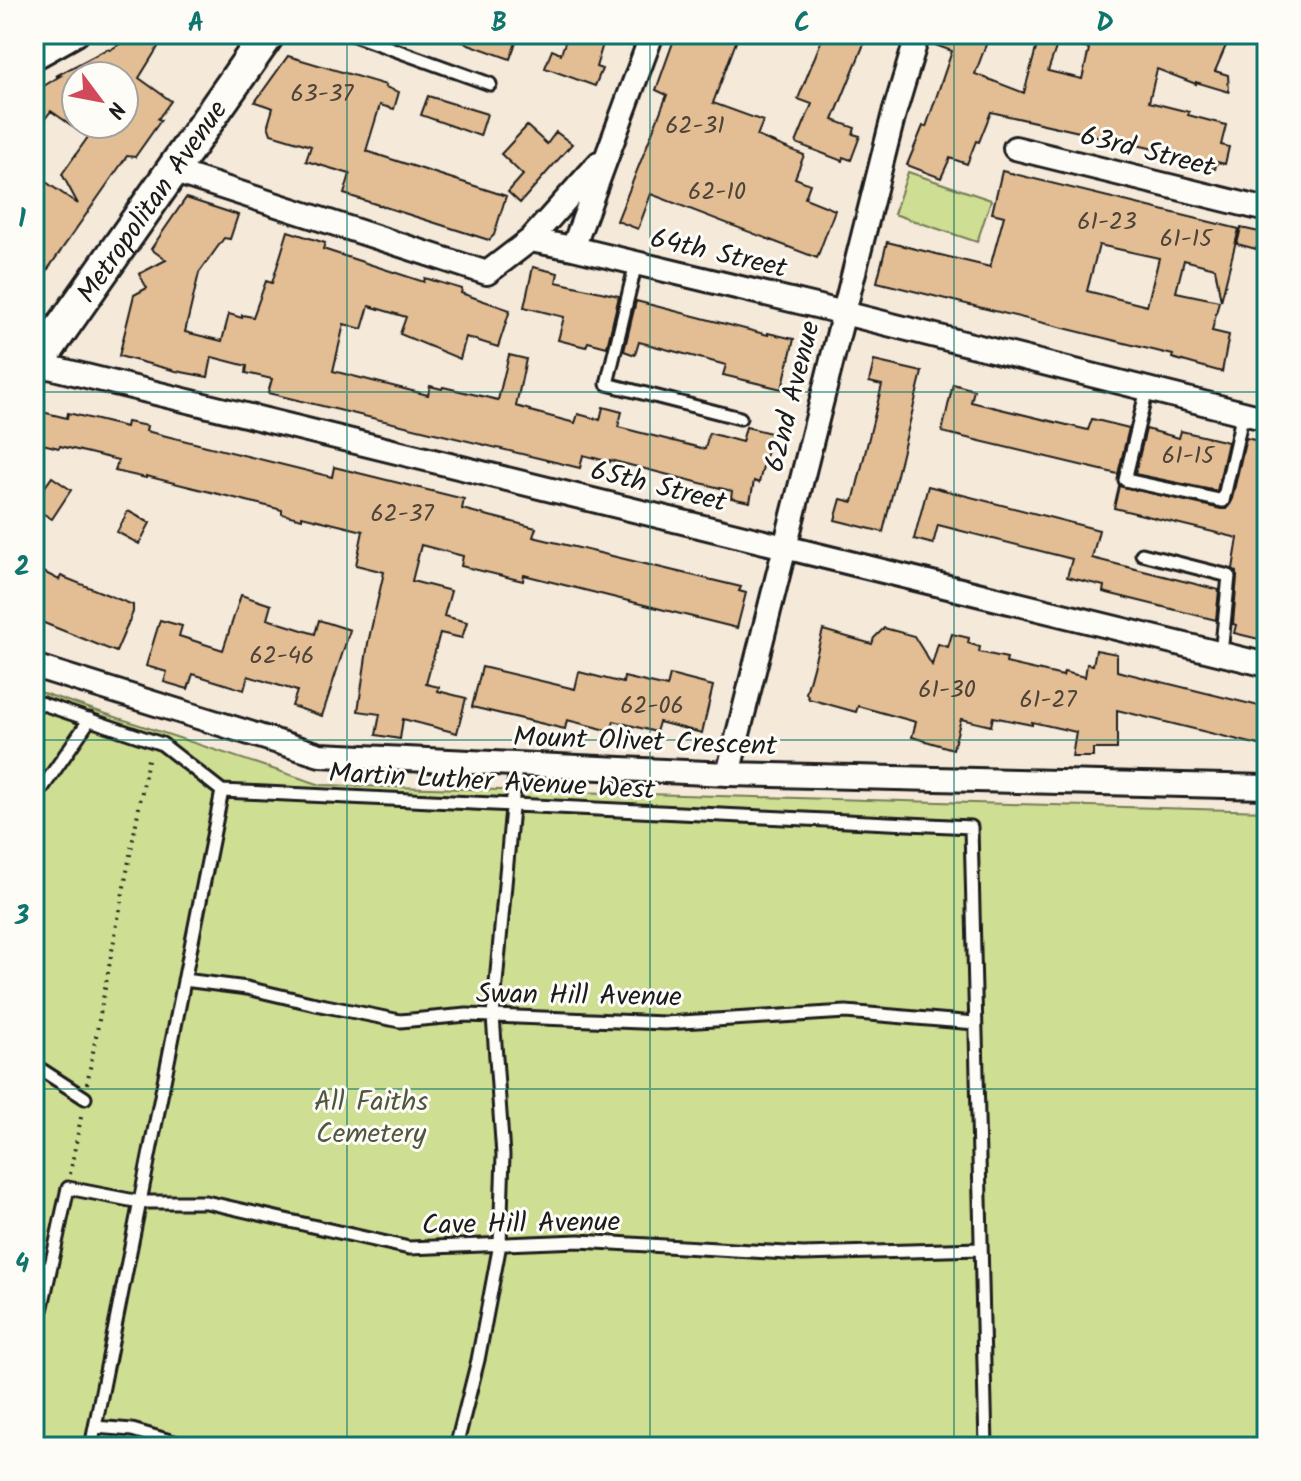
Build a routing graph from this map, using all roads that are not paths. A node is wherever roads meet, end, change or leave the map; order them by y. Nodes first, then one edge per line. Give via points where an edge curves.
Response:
1 (77, 34) edge
2 (351, 34) edge
3 (652, 34) edge
4 (918, 34) edge
5 (259, 37) edge
6 (34, 58) edge
7 (490, 84) dead end
8 (1015, 148) dead end
9 (608, 154) junction
10 (172, 171) junction
11 (1267, 210) edge
12 (530, 240) junction
13 (573, 248) junction
14 (636, 263) junction
15 (843, 313) junction
16 (36, 366) edge
17 (1147, 389) junction
18 (1243, 413) junction
19 (740, 418) dead end
20 (1267, 419) edge
21 (784, 547) junction
22 (1142, 554) dead end
23 (1221, 654) junction
24 (1267, 665) edge
25 (34, 666) edge
26 (34, 701) edge
27 (90, 719) junction
28 (516, 764) junction
29 (728, 774) junction
30 (1267, 787) edge
31 (222, 791) junction
32 (34, 800) edge
33 (511, 805) junction
34 (184, 980) junction
35 (493, 1016) junction
36 (975, 1023) junction
37 (34, 1065) edge
38 (85, 1098) road end
39 (140, 1202) junction
40 (500, 1244) junction
41 (981, 1249) junction
42 (34, 1261) edge
43 (49, 1272) junction
44 (34, 1343) edge
45 (95, 1427) junction
46 (91, 1447) edge
47 (191, 1447) edge
48 (456, 1447) edge
49 (986, 1447) edge

1 - 6 street
2 - 7 lane
3 - 9 street
4 - 15 street, 62nd Avenue
5 - 10 main road, Metropolitan Avenue
8 - 11 street, 63rd Street
9 - 12 street
9 - 13 street
10 - 12 street via 487,273
10 - 16 main road, Metropolitan Avenue
12 - 13 street, 64th Street
13 - 14 street, 64th Street
14 - 15 street, 64th Street
14 - 19 lane via 607,384
15 - 17 street, 64th Street
15 - 21 street, 62nd Avenue
16 - 21 street, 65th Street
17 - 18 street, 64th Street
17 - 18 lane via 1125,480 1223,501
18 - 20 street, 64th Street
21 - 23 street, 65th Street
21 - 29 street, 62nd Avenue
22 - 23 lane via 1229,576
23 - 24 street, 65th Street
25 - 28 street, Mount Olivet Crescent via 320,755
26 - 27 lane
27 - 31 lane via 162,744
27 - 32 lane
28 - 29 street, Mount Olivet Crescent
28 - 33 lane
29 - 30 street, Mount Olivet Crescent
31 - 33 lane, Martin Luther Avenue West
31 - 34 lane
33 - 35 lane
33 - 36 lane, Martin Luther Avenue West via 971,827
34 - 35 lane, Swan Hill Avenue via 400,1021
34 - 39 lane
35 - 36 lane, Swan Hill Avenue via 665,1023 846,1012
35 - 40 lane via 503,1155
36 - 41 lane
37 - 38 lane
39 - 40 lane, Cave Hill Avenue via 206,1202 409,1248
39 - 43 lane, Cave Hill Avenue via 68,1188
39 - 45 lane
40 - 41 lane, Cave Hill Avenue via 579,1241 803,1254
40 - 48 lane
41 - 49 lane
42 - 43 lane
43 - 44 lane
45 - 46 lane
45 - 47 lane via 132,1430

